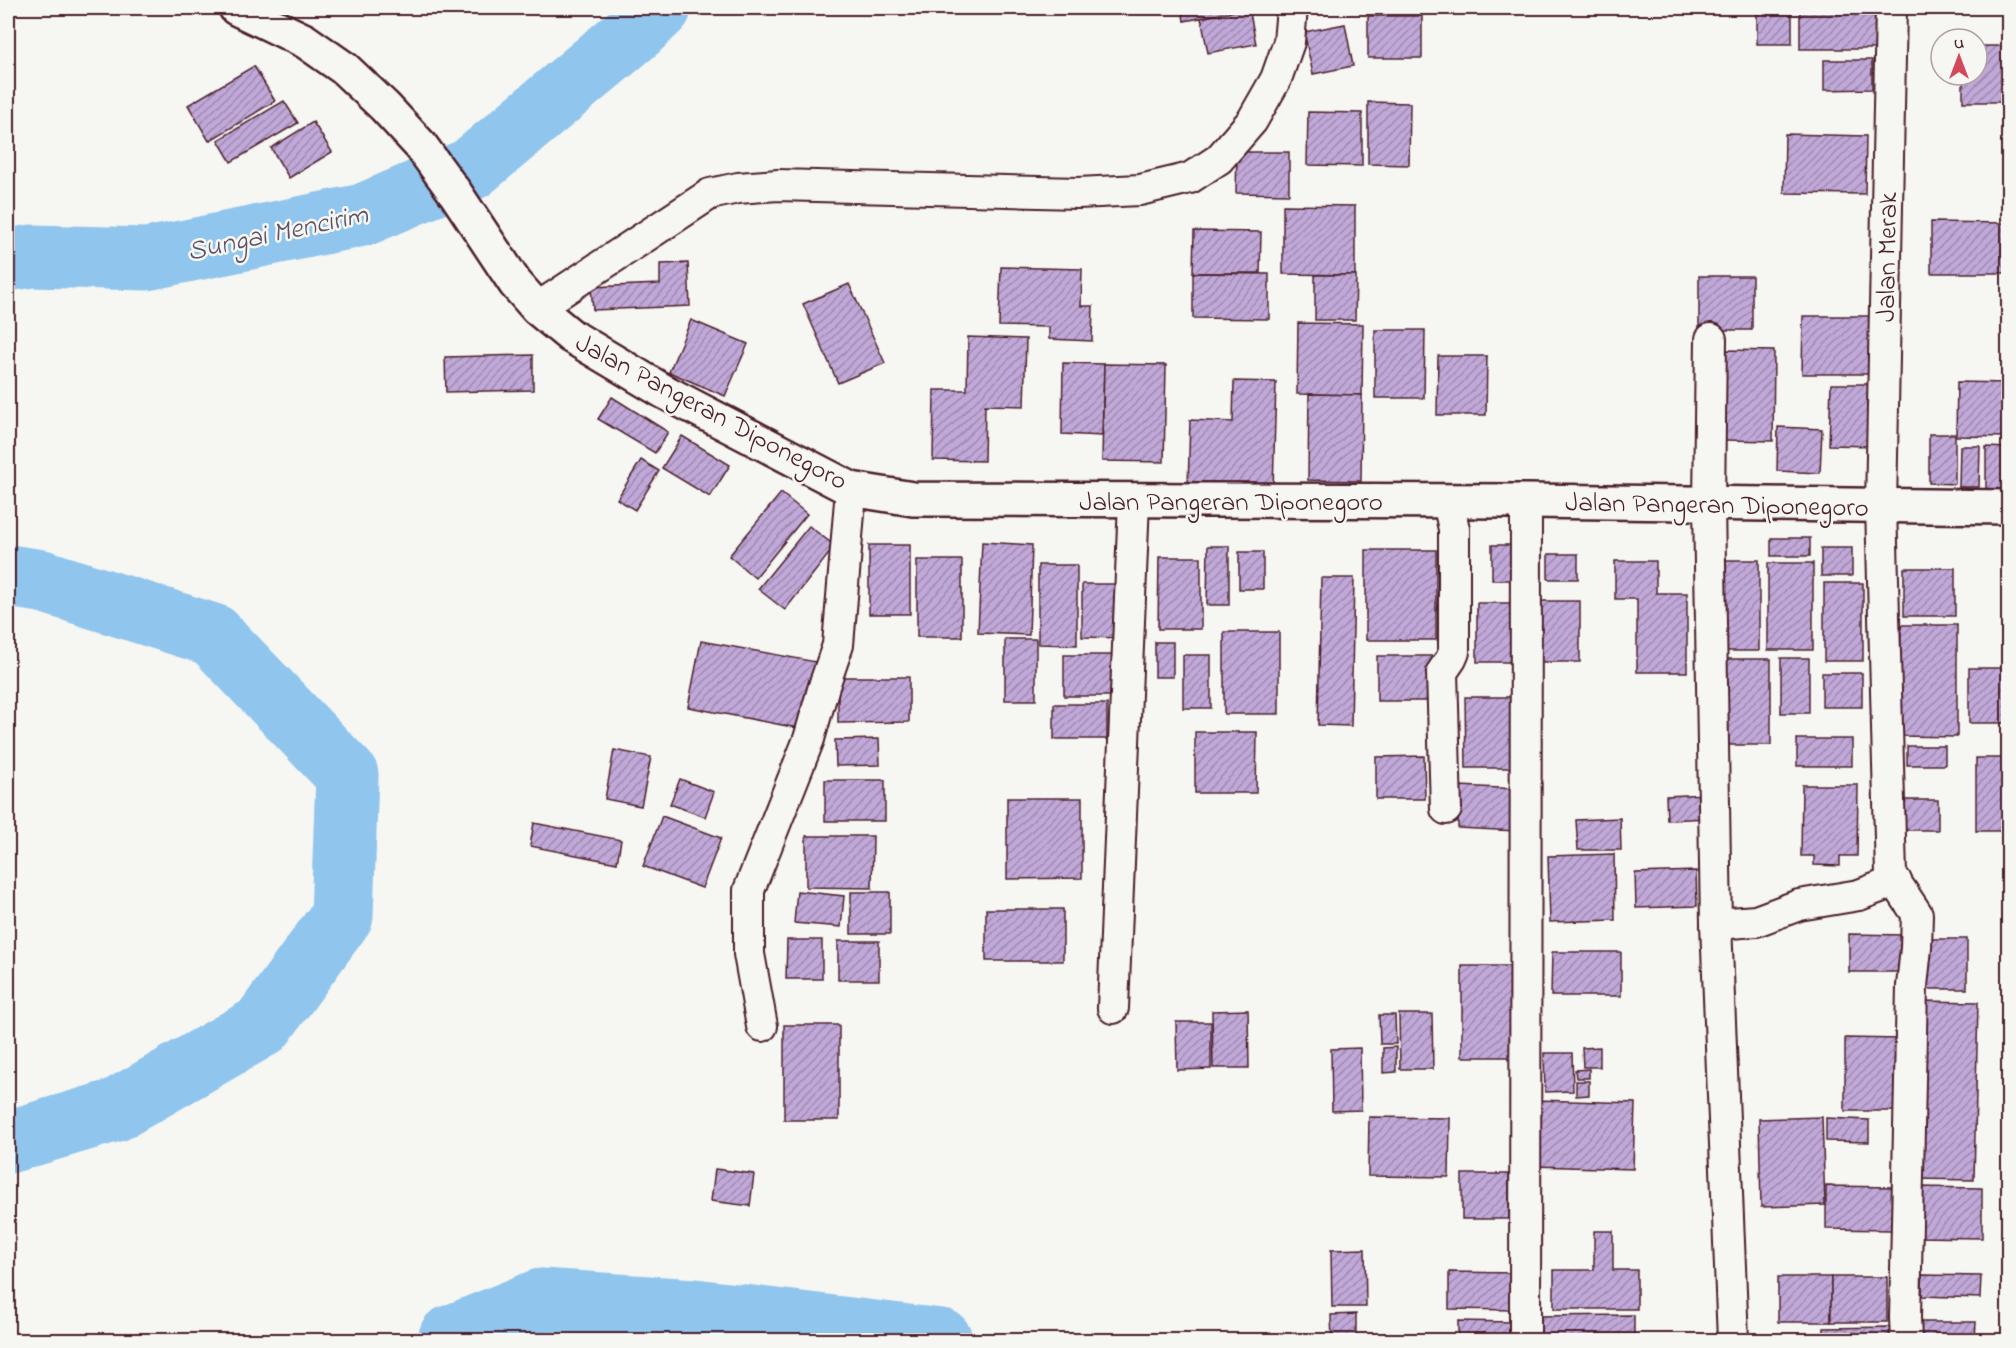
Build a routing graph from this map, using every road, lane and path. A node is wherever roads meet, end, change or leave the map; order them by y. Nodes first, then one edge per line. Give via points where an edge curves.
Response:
1 (236, 8) edge
2 (1292, 8) edge
3 (1891, 8) edge
4 (537, 308) junction
5 (1711, 339) dead end
6 (851, 489) junction
7 (1134, 501) junction
8 (1526, 501) junction
9 (1448, 502) junction
10 (1709, 504) junction
11 (1881, 506) junction
12 (2008, 507) edge
13 (1446, 809) dead end
14 (1896, 881) junction
15 (1716, 924) junction
16 (1113, 1008) dead end
17 (762, 1026) dead end
18 (1525, 1338) dead end
19 (1733, 1341) edge
20 (1906, 1341) edge

1 - 4 street, Jalan Pangeran Diponegoro via 305,41 345,69 385,107 421,146 515,283
2 - 4 street via 1288,42 1276,78 1252,121 1220,159 1190,178 1140,190 1078,193 778,184 738,188 710,194
3 - 11 street, Jalan Merak
4 - 6 street, Jalan Pangeran Diponegoro via 571,336 663,391
5 - 10 street
6 - 7 street, Jalan Pangeran Diponegoro via 913,499
6 - 17 street via 838,645 809,739 749,890 749,954
7 - 9 street, Jalan Pangeran Diponegoro
7 - 16 street
8 - 9 street, Jalan Pangeran Diponegoro
8 - 10 street, Jalan Pangeran Diponegoro
8 - 18 street
9 - 13 street via 1454,529 1454,652 1442,672
10 - 11 street, Jalan Pangeran Diponegoro
10 - 15 street
11 - 12 street, Jalan Pangeran Diponegoro
11 - 14 street, Jalan Merak via 1891,875
14 - 15 street via 1859,895 1799,905 1756,921
14 - 20 street via 1917,915
15 - 19 street

